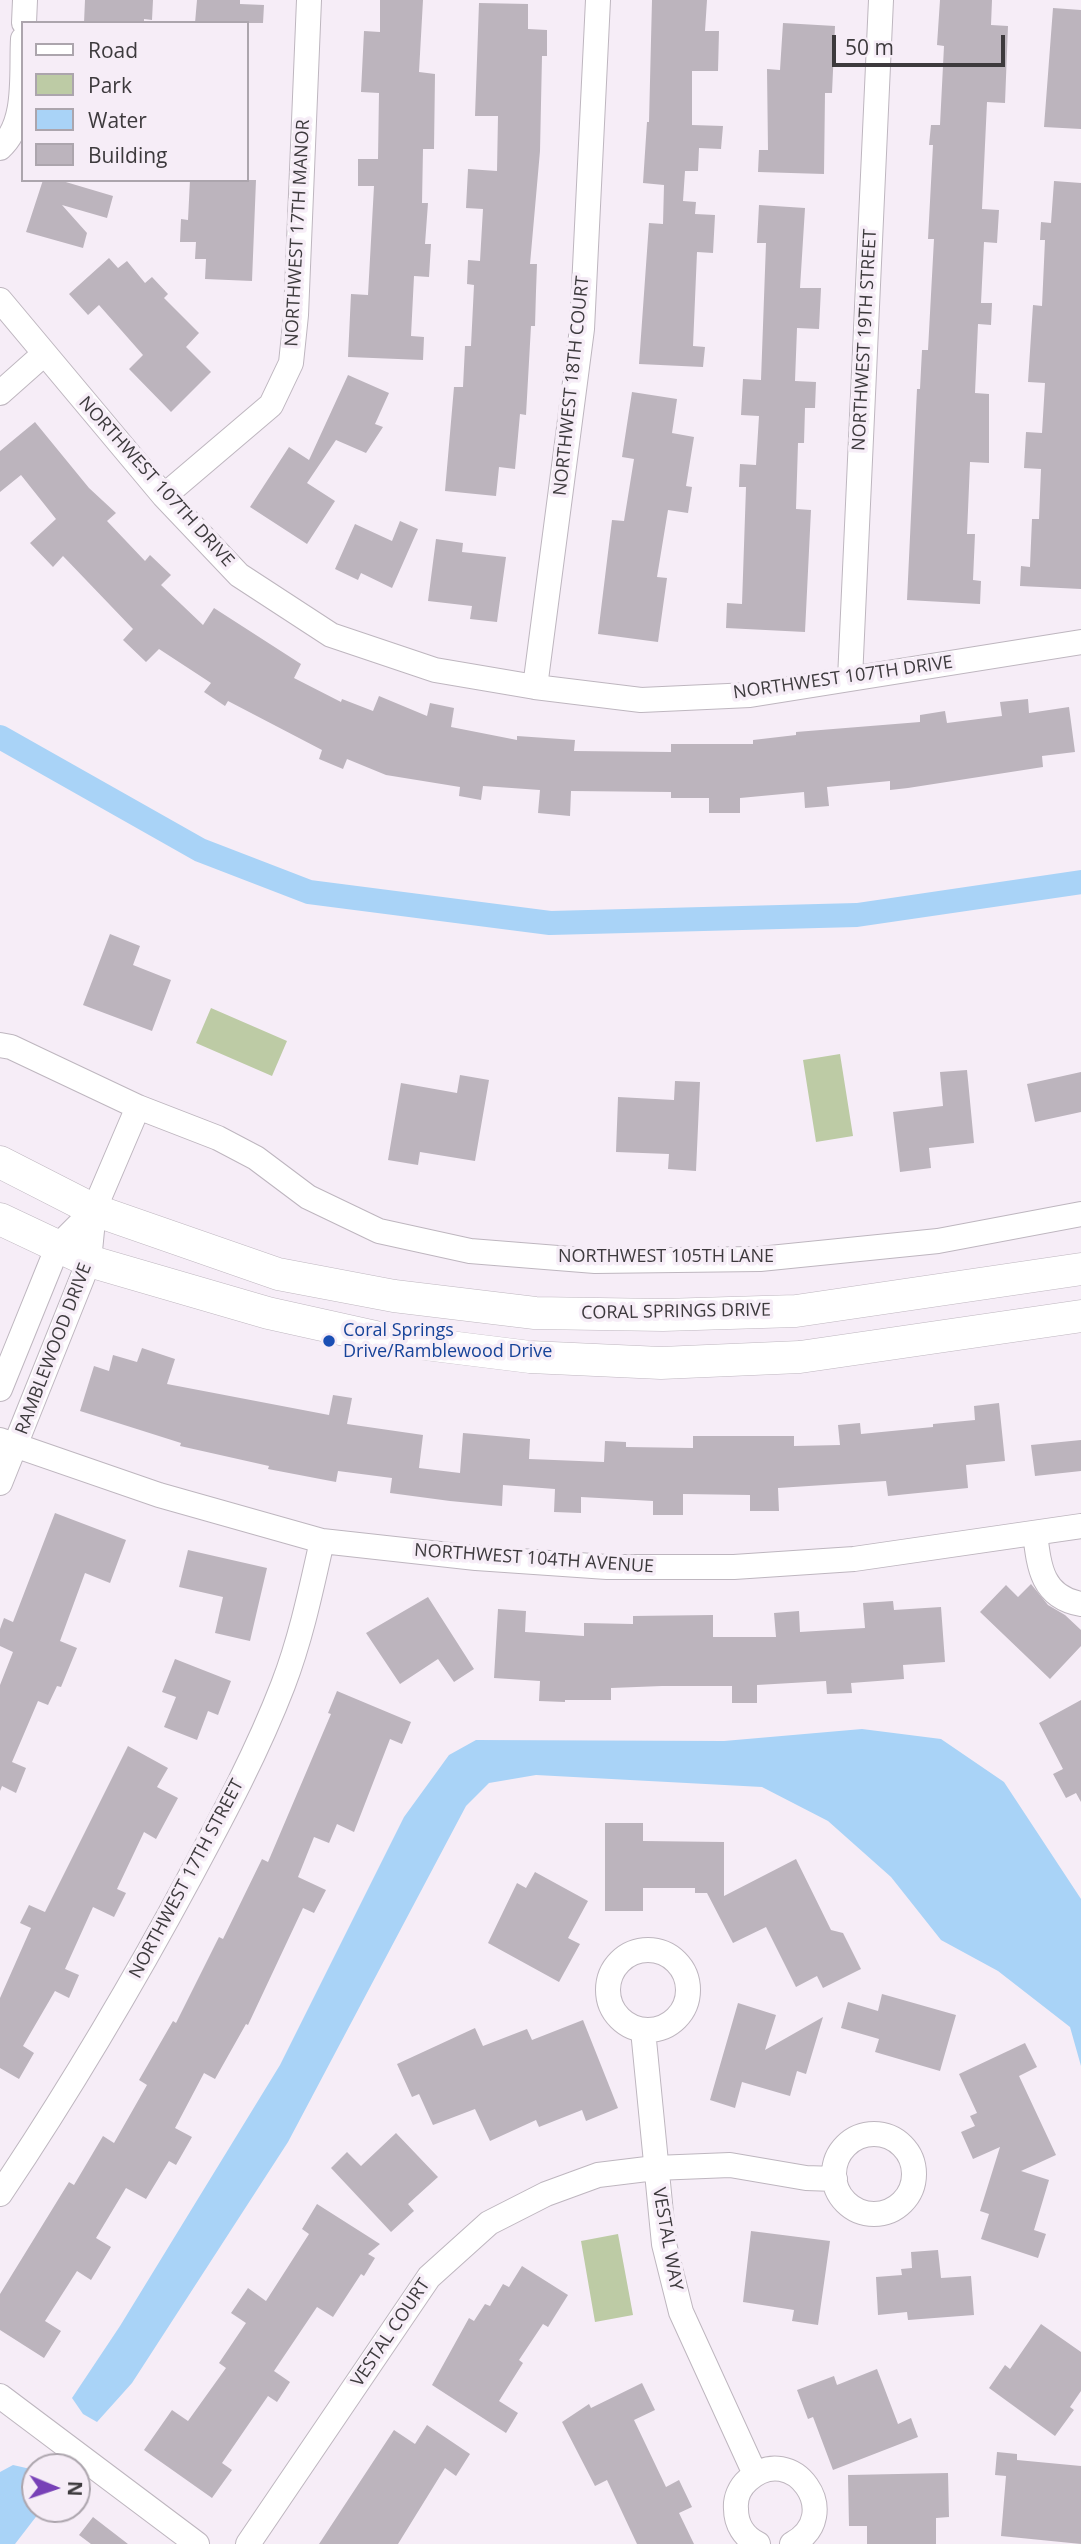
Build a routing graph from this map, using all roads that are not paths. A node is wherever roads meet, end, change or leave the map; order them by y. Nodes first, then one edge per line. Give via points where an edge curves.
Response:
1 (25, 0) edge
2 (309, 0) edge
3 (598, 0) edge
4 (881, 0) edge
5 (24, 21) edge
6 (21, 78) edge
7 (0, 148) edge
8 (0, 300) edge
9 (44, 354) junction
10 (0, 393) edge
11 (164, 496) junction
12 (1081, 642) edge
13 (850, 679) junction
14 (535, 687) junction
15 (0, 1045) edge
16 (138, 1107) junction
17 (0, 1163) edge
18 (94, 1210) junction
19 (1081, 1214) edge
20 (0, 1219) edge
21 (58, 1246) junction
22 (89, 1261) junction
23 (1081, 1269) edge
24 (1081, 1316) edge
25 (0, 1389) edge
26 (8, 1444) edge
27 (0, 1483) edge
28 (1081, 1526) edge
29 (1035, 1533) junction
30 (322, 1541) junction
31 (1081, 1604) edge
32 (643, 2030) dead end
33 (656, 2168) junction
34 (835, 2179) dead end
35 (0, 2194) edge
36 (0, 2396) edge
37 (755, 2474) junction
38 (197, 2544) edge
39 (248, 2544) edge
40 (758, 2544) edge
41 (792, 2544) edge

1 - 5 street
2 - 11 street, NORTHWEST 17TH MANOR via 291,363 271,405
3 - 14 street, NORTHWEST 18TH COURT via 582,329
4 - 13 street, NORTHWEST 19TH STREET
6 - 7 street via 19,116
8 - 9 street, NORTHWEST 107TH DRIVE
9 - 10 street
9 - 11 street, NORTHWEST 107TH DRIVE
11 - 14 street, NORTHWEST 107TH DRIVE via 239,575 331,635 435,670
12 - 13 street, NORTHWEST 107TH DRIVE
13 - 14 street, NORTHWEST 107TH DRIVE via 750,695 641,700
15 - 16 street, NORTHWEST 105TH LANE
16 - 18 street, RAMBLEWOOD DRIVE
16 - 19 street, NORTHWEST 105TH LANE via 218,1138 256,1158 308,1197 379,1231 470,1251 596,1261 760,1259 938,1241
17 - 18 main road, CORAL SPRINGS DRIVE
18 - 21 street, RAMBLEWOOD DRIVE
18 - 22 street, RAMBLEWOOD DRIVE
18 - 23 main road, CORAL SPRINGS DRIVE via 278,1274 394,1297 535,1312 796,1311
20 - 21 main road
21 - 22 main road
21 - 25 street, RAMBLEWOOD DRIVE
22 - 24 main road via 268,1312 385,1339 530,1357 661,1363 800,1357
22 - 26 street, RAMBLEWOOD DRIVE
26 - 27 street, RAMBLEWOOD DRIVE
26 - 30 street, NORTHWEST 104TH AVENUE via 159,1495
28 - 29 street, NORTHWEST 104TH AVENUE
29 - 30 street, NORTHWEST 104TH AVENUE via 854,1559 734,1567 476,1559
29 - 31 street via 1038,1562 1049,1588 1065,1601
30 - 35 street, NORTHWEST 17TH STREET via 304,1620 251,1758 148,1955
32 - 33 street, VESTAL WAY
33 - 34 street, VESTAL COURT via 730,2165
33 - 37 street, VESTAL WAY via 664,2244 681,2312
33 - 39 street, VESTAL COURT via 598,2175 546,2194 489,2223 429,2277
36 - 38 street
37 - 40 street via 745,2483 735,2506 742,2531
37 - 41 street via 780,2469 793,2473 811,2492 814,2518

